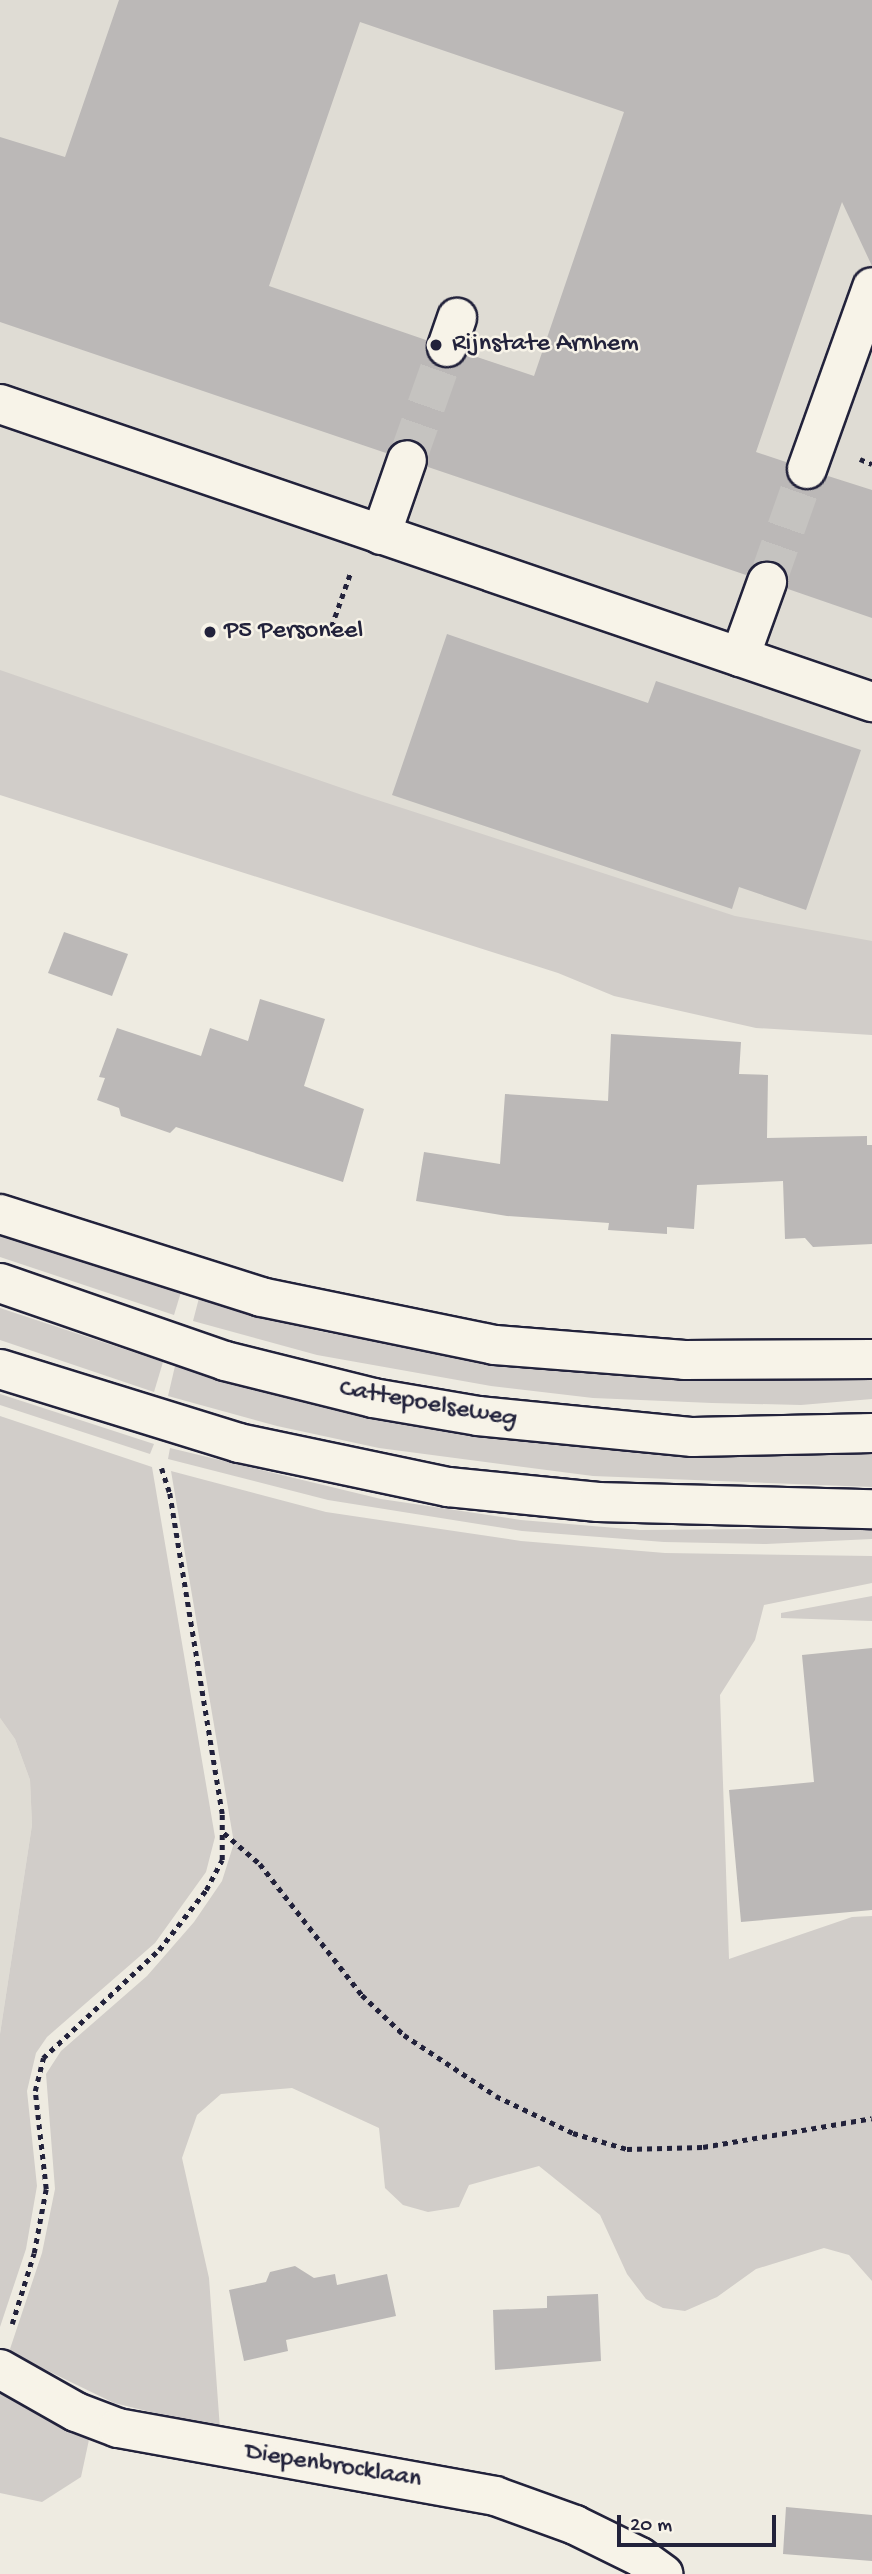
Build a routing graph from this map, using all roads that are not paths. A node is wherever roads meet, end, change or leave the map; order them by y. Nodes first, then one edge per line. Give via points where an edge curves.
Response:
1 (872, 288) edge
2 (0, 404) edge
3 (407, 460) tunnel mouth
4 (807, 469) tunnel mouth
5 (368, 547) junction
6 (767, 582) tunnel mouth
7 (740, 657) junction
8 (872, 702) edge
9 (0, 1214) edge
10 (0, 1283) edge
11 (872, 1359) edge
12 (0, 1369) edge
13 (872, 1433) edge
14 (872, 1509) edge
15 (0, 2369) edge
16 (663, 2574) edge

1 - 4 street
2 - 5 street
3 - 5 street
5 - 7 street
6 - 7 street
7 - 8 street
9 - 11 street via 261,1297 495,1345 684,1360
10 - 13 street, Cattepoelseweg via 273,1376 425,1408 693,1437
12 - 14 street via 239,1443 448,1488 611,1503
15 - 16 street, Diepenbrocklaan via 76,2412 118,2428 495,2496 575,2525 640,2557

